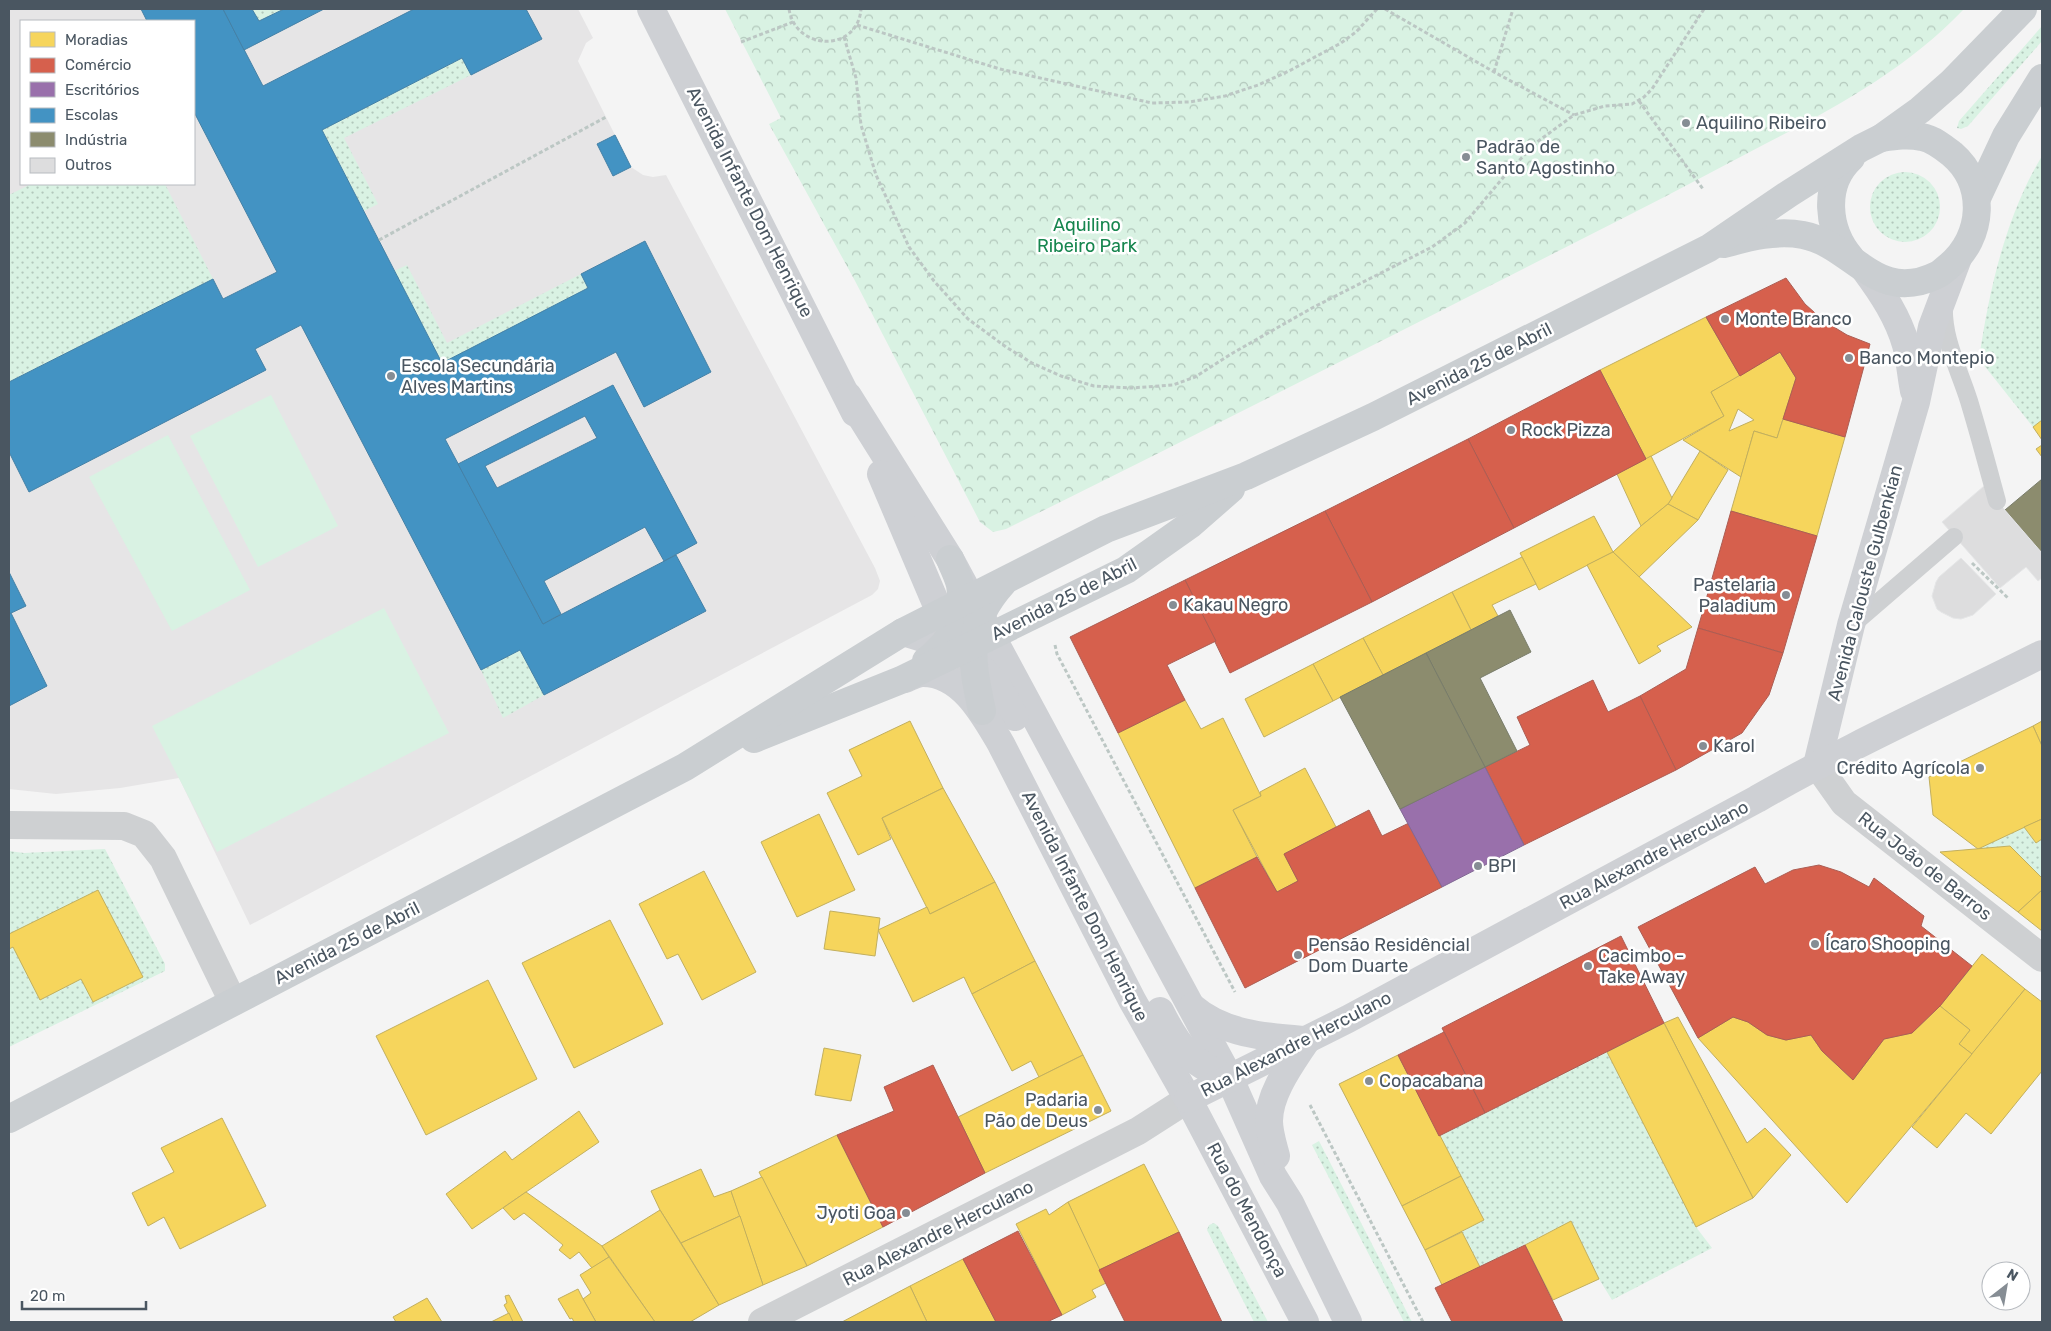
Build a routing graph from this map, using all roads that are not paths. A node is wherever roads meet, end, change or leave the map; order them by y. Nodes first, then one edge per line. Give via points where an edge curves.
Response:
1 (651, 9) edge
2 (2023, 9) edge
3 (2042, 78) edge
4 (1871, 143) junction
5 (1977, 198) junction
6 (1709, 248) junction
7 (1958, 258) junction
8 (1860, 267) junction
9 (1946, 292) junction
10 (848, 396) junction
11 (1916, 402) junction
12 (1246, 476) junction
13 (1997, 501) dead end
14 (1952, 538) road end
15 (950, 559) junction
16 (922, 569) junction
17 (1006, 580) junction
18 (1043, 611) junction
19 (1852, 625) junction
20 (964, 631) junction
21 (903, 632) junction
22 (2042, 654) edge
23 (1006, 664) junction
24 (901, 680) junction
25 (982, 711) junction
26 (1816, 765) junction
27 (685, 767) junction
28 (9, 825) edge
29 (1054, 846) junction
30 (1133, 898) junction
31 (2042, 958) edge
32 (233, 1002) junction
33 (1190, 1005) junction
34 (1306, 1041) junction
35 (1230, 1079) junction
36 (1188, 1099) junction
37 (9, 1119) edge
38 (1290, 1202) junction
39 (762, 1322) edge
40 (1305, 1322) edge
41 (1348, 1322) edge

1 - 10 main road, Avenida Infante Dom Henrique
2 - 4 main road, Avenida 25 de Abril via 1952,82 1920,110
3 - 5 main road, Avenida 25 de Abril via 2006,136
4 - 5 main road, Avenida 25 de Abril via 1903,135 1924,137 1943,146 1971,177
4 - 6 main road, Avenida 25 de Abril via 1763,210
4 - 8 main road, Avenida 25 de Abril via 1845,163 1835,182 1830,204 1832,226 1841,247
5 - 7 main road, Avenida 25 de Abril via 1974,230
6 - 8 main road, Avenida 25 de Abril via 1756,236 1803,235 1832,247
6 - 12 main road, Avenida 25 de Abril via 1373,417
7 - 8 main road, Avenida 25 de Abril via 1939,274 1918,282 1896,283
7 - 9 main road, Avenida Calouste Gulbenkian
8 - 11 main road, Avenida Calouste Gulbenkian via 1882,293 1895,317 1906,345
9 - 11 main road, Avenida Calouste Gulbenkian via 1932,327
9 - 13 lane via 1944,307 1948,337
10 - 15 main road, Avenida Infante Dom Henrique
10 - 16 main road, Avenida Infante Dom Henrique
11 - 19 main road, Avenida Calouste Gulbenkian
12 - 17 main road, Avenida 25 de Abril via 1106,529
12 - 18 main road, Avenida 25 de Abril via 1190,524 1126,570
14 - 19 lane
15 - 17 main road via 968,578 991,583
15 - 20 main road, Avenida Infante Dom Henrique
16 - 20 main road, Avenida Infante Dom Henrique
16 - 21 main road via 924,607 920,616
17 - 20 main road, Avenida 25 de Abril
18 - 20 main road, Avenida 25 de Abril
18 - 23 main road via 1016,631
19 - 26 main road, Avenida Calouste Gulbenkian
20 - 21 main road, Avenida 25 de Abril
20 - 23 main road, Avenida Infante Dom Henrique
20 - 24 main road, Avenida 25 de Abril
20 - 25 main road, Avenida Infante Dom Henrique
20 - 30 main road, Avenida Infante Dom Henrique via 1071,816 1100,859
21 - 27 main road, Avenida 25 de Abril
22 - 26 main road, Rua Alexandre Herculano
23 - 30 main road, Avenida Infante Dom Henrique
24 - 25 main road, Avenida Infante Dom Henrique via 922,673 942,676 963,690
24 - 27 main road, Avenida 25 de Abril
25 - 29 main road, Avenida Infante Dom Henrique
26 - 31 street, Rua João de Barros via 1844,803
26 - 34 main road, Rua Alexandre Herculano via 1757,800
27 - 32 main road, Avenida 25 de Abril
28 - 32 street via 124,826 144,834 163,858
29 - 35 main road via 1109,913 1172,1035 1190,1056 1208,1070
29 - 36 main road, Avenida Infante Dom Henrique via 1132,1000
30 - 33 main road, Avenida Infante Dom Henrique
32 - 37 main road, Avenida 25 de Abril
33 - 34 main road via 1204,1018 1233,1030 1266,1038
33 - 35 main road, Avenida Infante Dom Henrique
34 - 35 main road, Rua Alexandre Herculano
34 - 38 main road via 1273,1102 1269,1120 1271,1138
35 - 36 main road, Rua Alexandre Herculano
35 - 38 main road via 1273,1176
36 - 39 street, Rua Alexandre Herculano via 1138,1131
36 - 40 main road, Rua do Mendonça
38 - 41 main road

